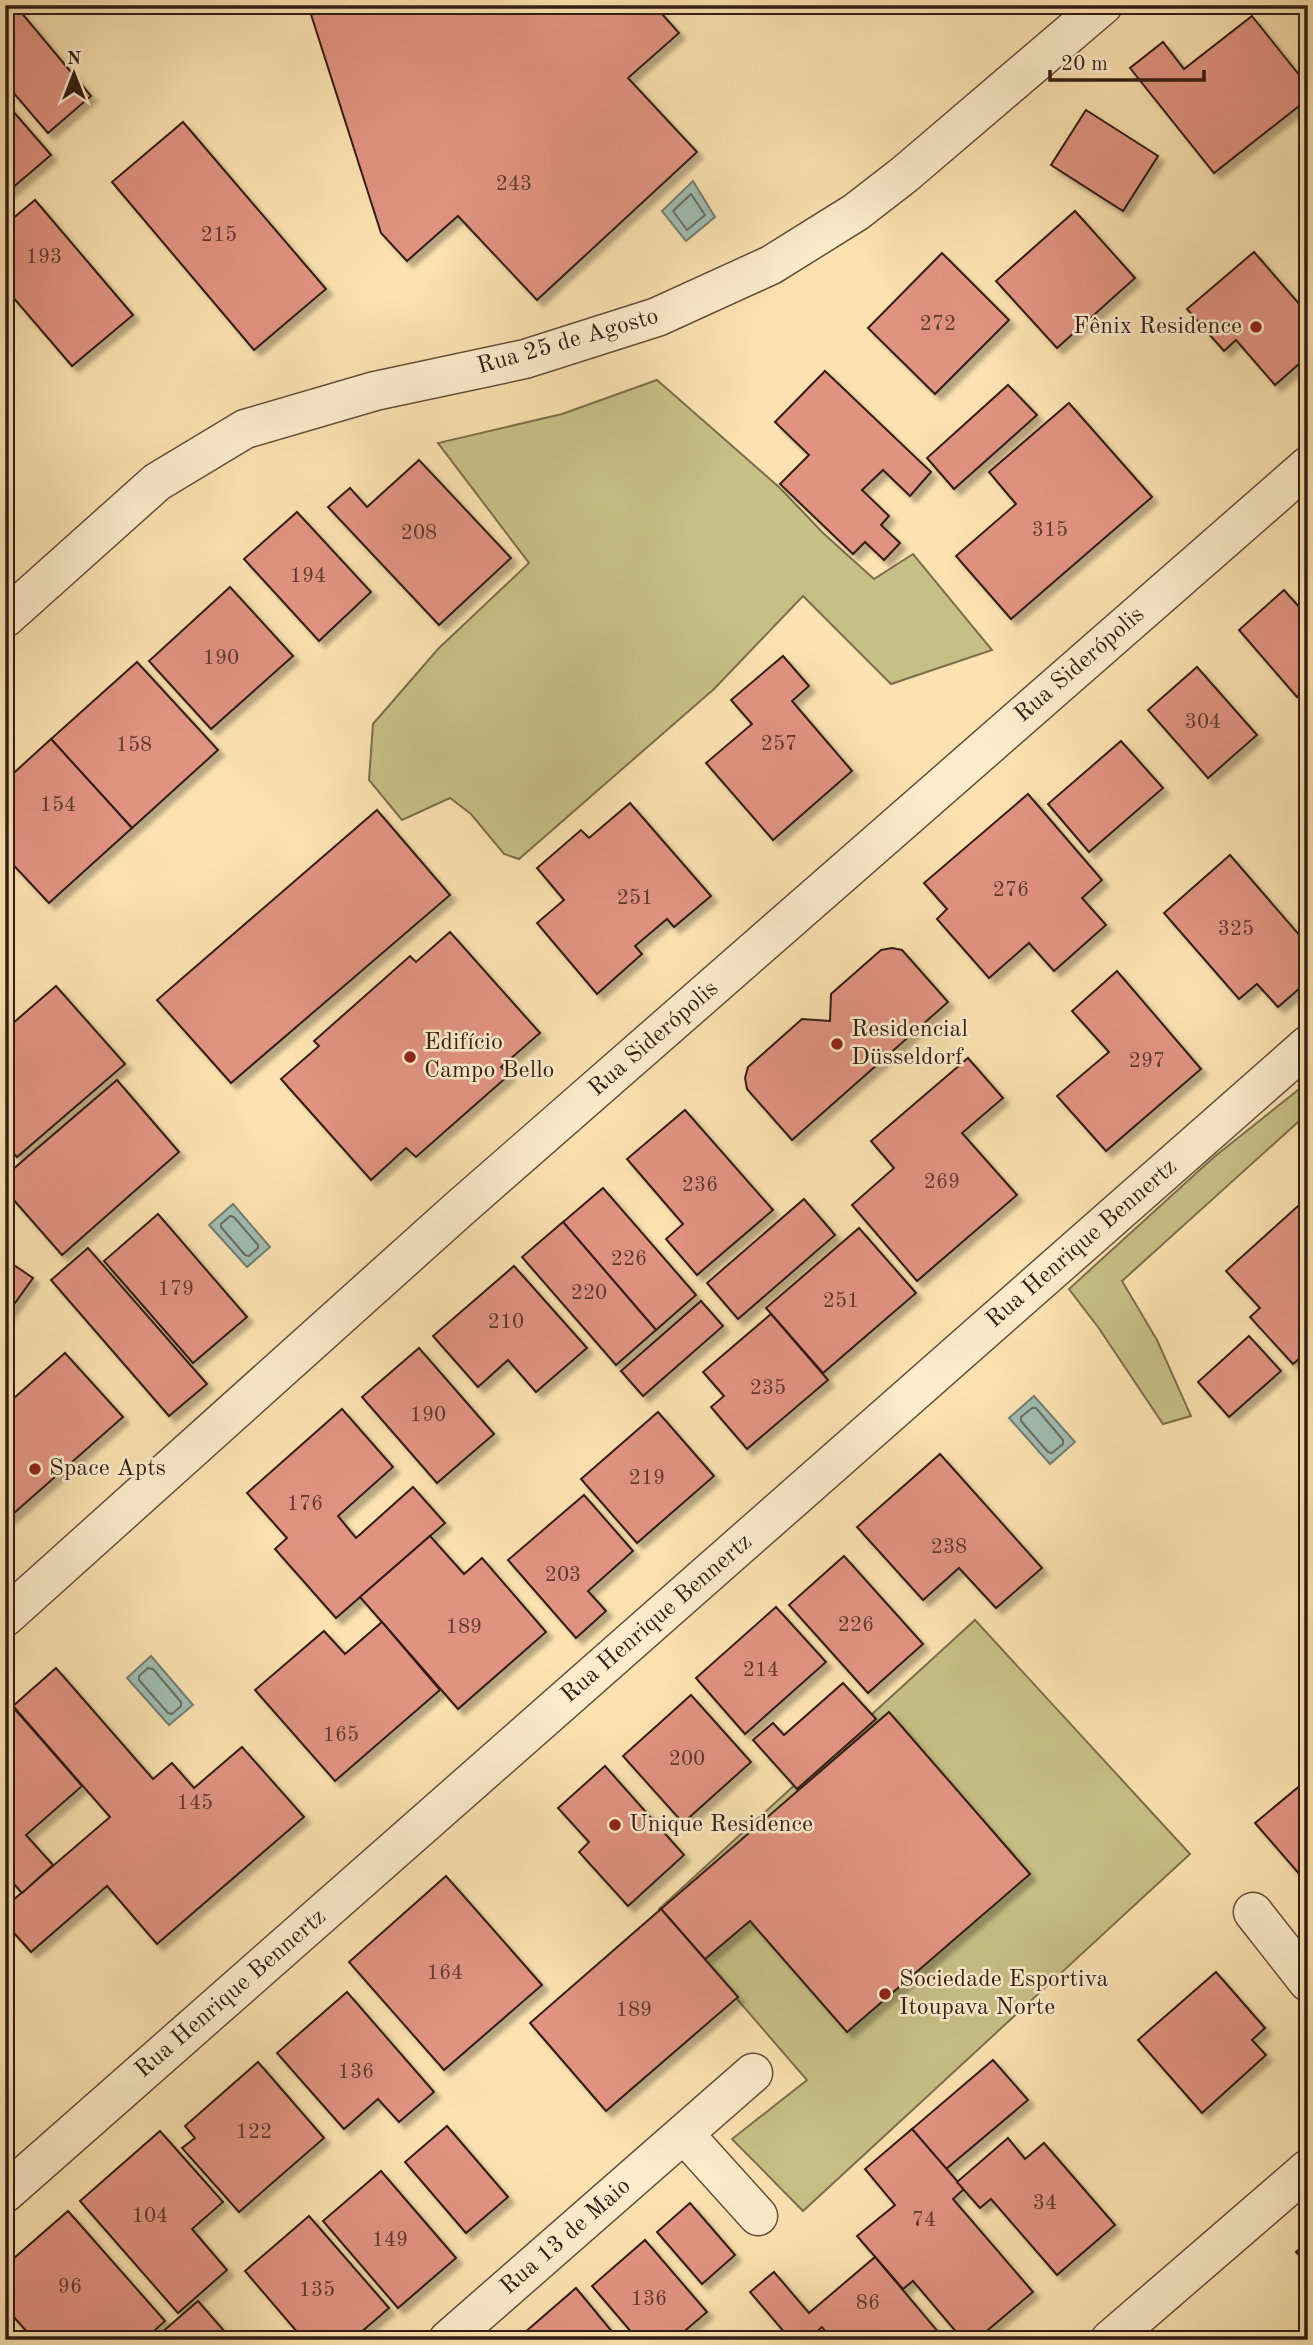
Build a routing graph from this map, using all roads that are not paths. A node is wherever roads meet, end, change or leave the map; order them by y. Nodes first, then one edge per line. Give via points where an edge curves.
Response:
1 (1103, 5) edge
2 (1308, 466) edge
3 (5, 618) edge
4 (1308, 1045) edge
5 (5, 1617) edge
6 (1253, 1912) dead end
7 (1308, 1982) edge
8 (753, 2073) dead end
9 (684, 2134) junction
10 (1308, 2169) edge
11 (5, 2193) edge
12 (758, 2216) dead end
13 (448, 2340) edge
14 (1110, 2340) edge

1 - 3 street, Rua 25 de Agosto via 905,174 856,212 771,265 657,317 525,359 375,391 245,429 157,482
2 - 5 street, Rua Siderópolis via 459,1209
4 - 11 street, Rua Henrique Bennertz
6 - 7 street
8 - 9 street, Rua 13 de Maio
9 - 12 street
9 - 13 street, Rua 13 de Maio
10 - 14 street

